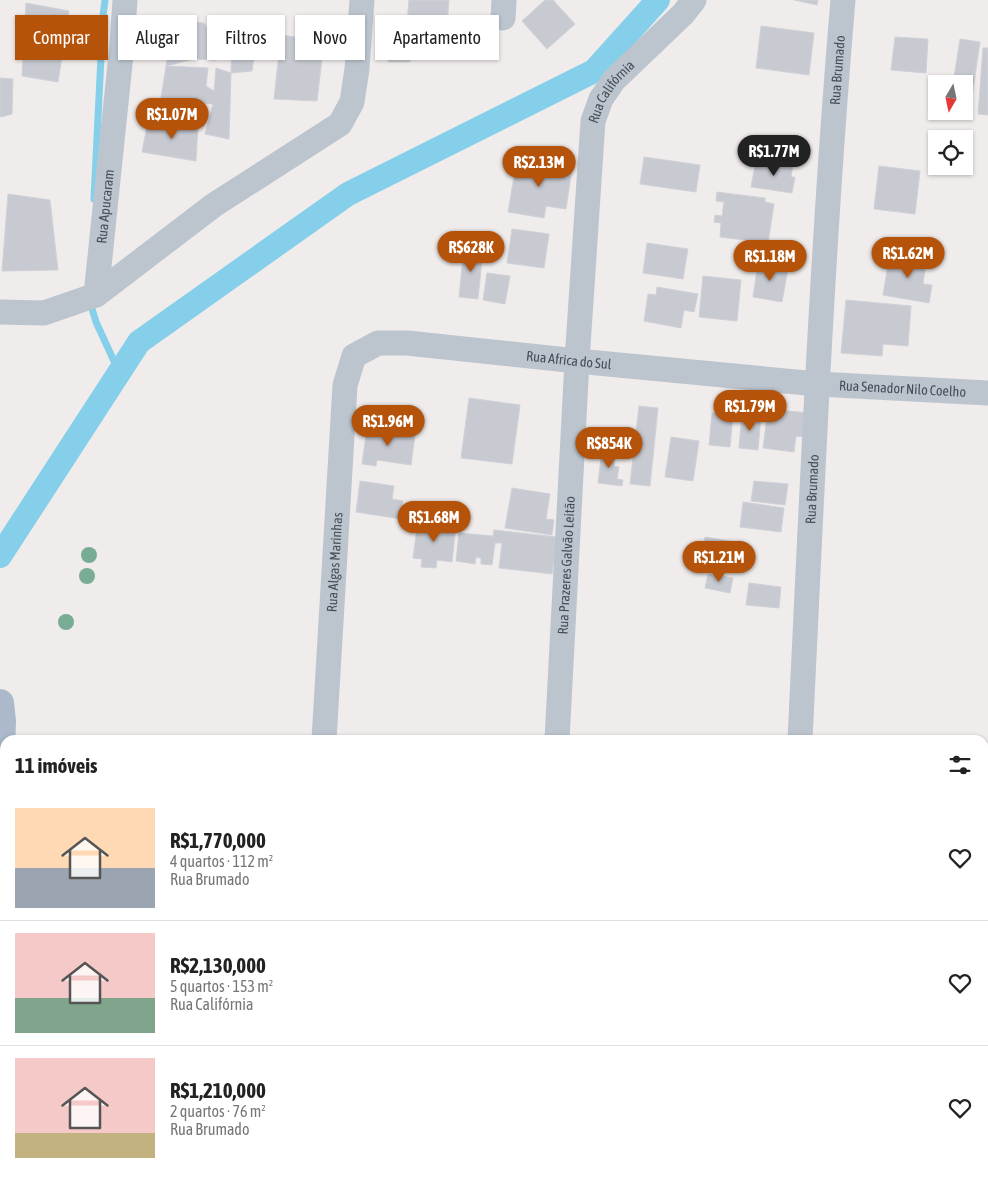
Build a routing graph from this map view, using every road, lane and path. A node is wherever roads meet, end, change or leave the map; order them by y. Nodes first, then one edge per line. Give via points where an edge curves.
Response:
1 (125, 0) edge
2 (362, 0) edge
3 (694, 0) edge
4 (843, 0) edge
5 (96, 295) junction
6 (0, 312) edge
7 (577, 361) junction
8 (816, 384) junction
9 (345, 385) joint
10 (988, 393) edge
11 (0, 703) edge
12 (1, 735) edge
13 (324, 735) edge
14 (557, 735) edge
15 (800, 735) edge
16 (0, 765) edge
17 (0, 775) edge

1 - 5 street, Rua Apucaram
2 - 5 street via 352,102 340,124 214,205
3 - 7 street, Rua Califórnia via 614,80 601,99 593,121
4 - 8 street, Rua Brumado
5 - 6 street via 44,313
7 - 8 street, Rua Africa do Sul
7 - 9 street, Rua Africa do Sul via 407,343 378,343 354,356
7 - 14 street, Rua Prazeres Galvão Leitão
8 - 10 street, Rua Senador Nilo Coelho
8 - 15 street, Rua Brumado
9 - 13 street, Rua Algas Marinhas
11 - 12 main road
16 - 17 main road

